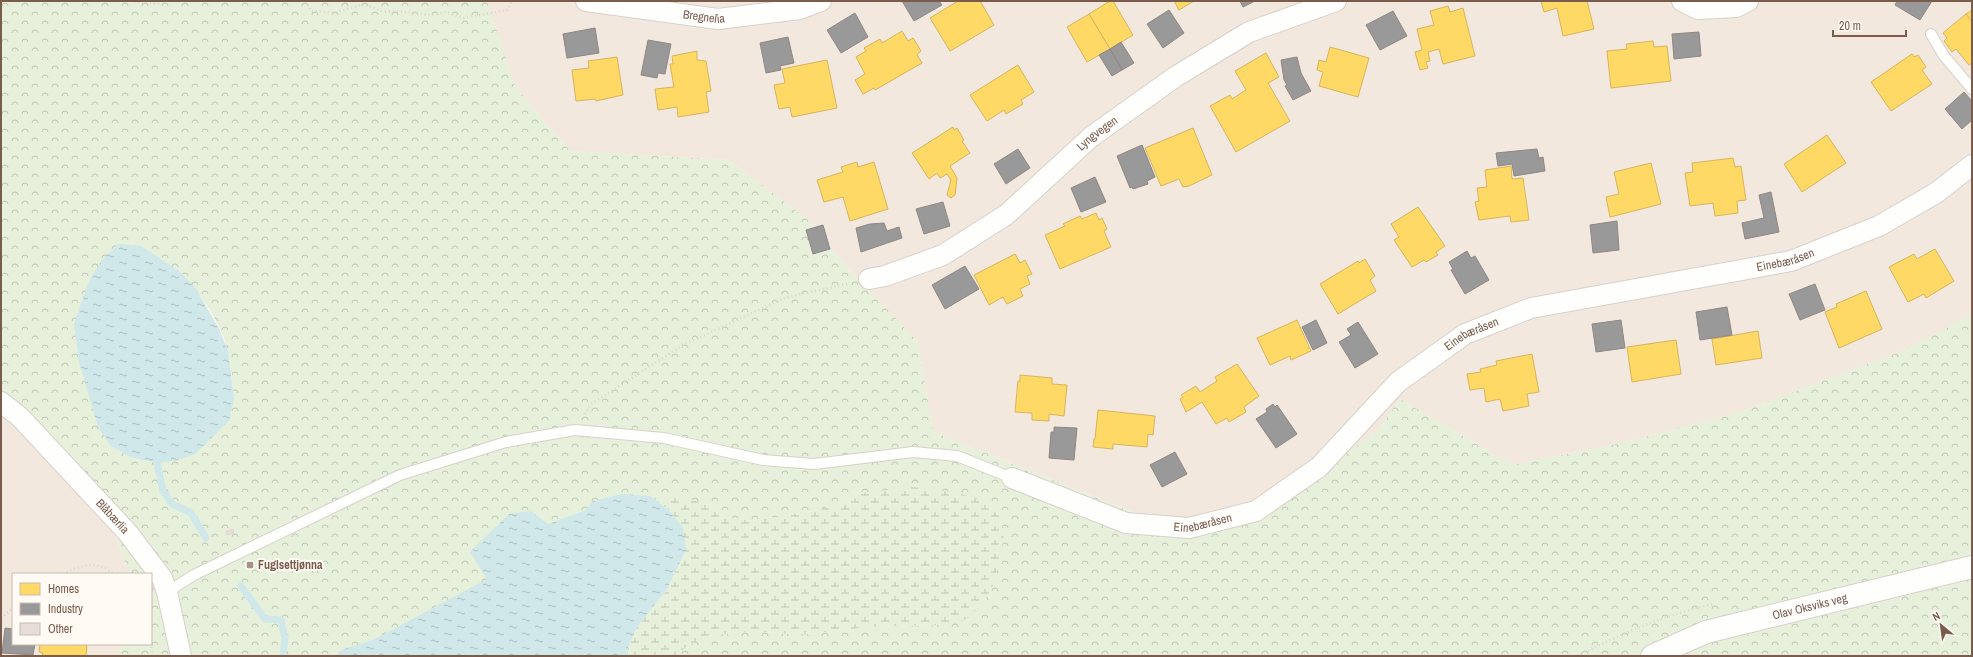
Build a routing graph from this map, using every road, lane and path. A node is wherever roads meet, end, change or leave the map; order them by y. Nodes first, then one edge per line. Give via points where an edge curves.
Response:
1 (134, 1) edge
2 (163, 1) edge
3 (306, 1) edge
4 (512, 1) edge
5 (586, 1) edge
6 (821, 1) edge
7 (1336, 1) edge
8 (1682, 1) edge
9 (1748, 1) edge
10 (1931, 34) dead end
11 (1972, 89) edge
12 (1972, 165) edge
13 (869, 279) joint
14 (1, 402) edge
15 (575, 430) junction
16 (1012, 478) joint
17 (1972, 567) edge
18 (66, 573) edge
19 (113, 573) edge
20 (167, 592) junction
21 (12, 609) edge
22 (1, 618) edge
23 (151, 645) edge
24 (152, 656) edge
25 (182, 656) edge
26 (1652, 656) edge

1 - 2 path via 157,4
3 - 4 path via 311,11 334,13 364,4 384,12 430,15 446,12 464,18 507,10
5 - 6 street, Bregnelia via 718,19 800,8
7 - 13 street, Lyngvegen via 1249,32 1175,76 1091,137 1006,215 943,256
8 - 9 street via 1698,10 1736,7
10 - 11 lane via 1944,56
12 - 16 street, Einebæråsen via 1936,193 1879,226 1792,260 1531,308 1465,334 1398,382 1320,467 1256,511 1189,528 1126,523
13 - 15 path via 784,298 683,345 591,404
14 - 20 street, Blåbærlia via 20,417 128,533 162,578
15 - 16 lane via 664,438 763,460 814,464 913,452 957,456
15 - 20 lane via 506,442 400,475 194,575
17 - 26 street, Olav Oksviks veg via 1706,632
18 - 19 path via 88,564 108,569
20 - 25 street, Blåbærlia
21 - 22 path
23 - 24 path

